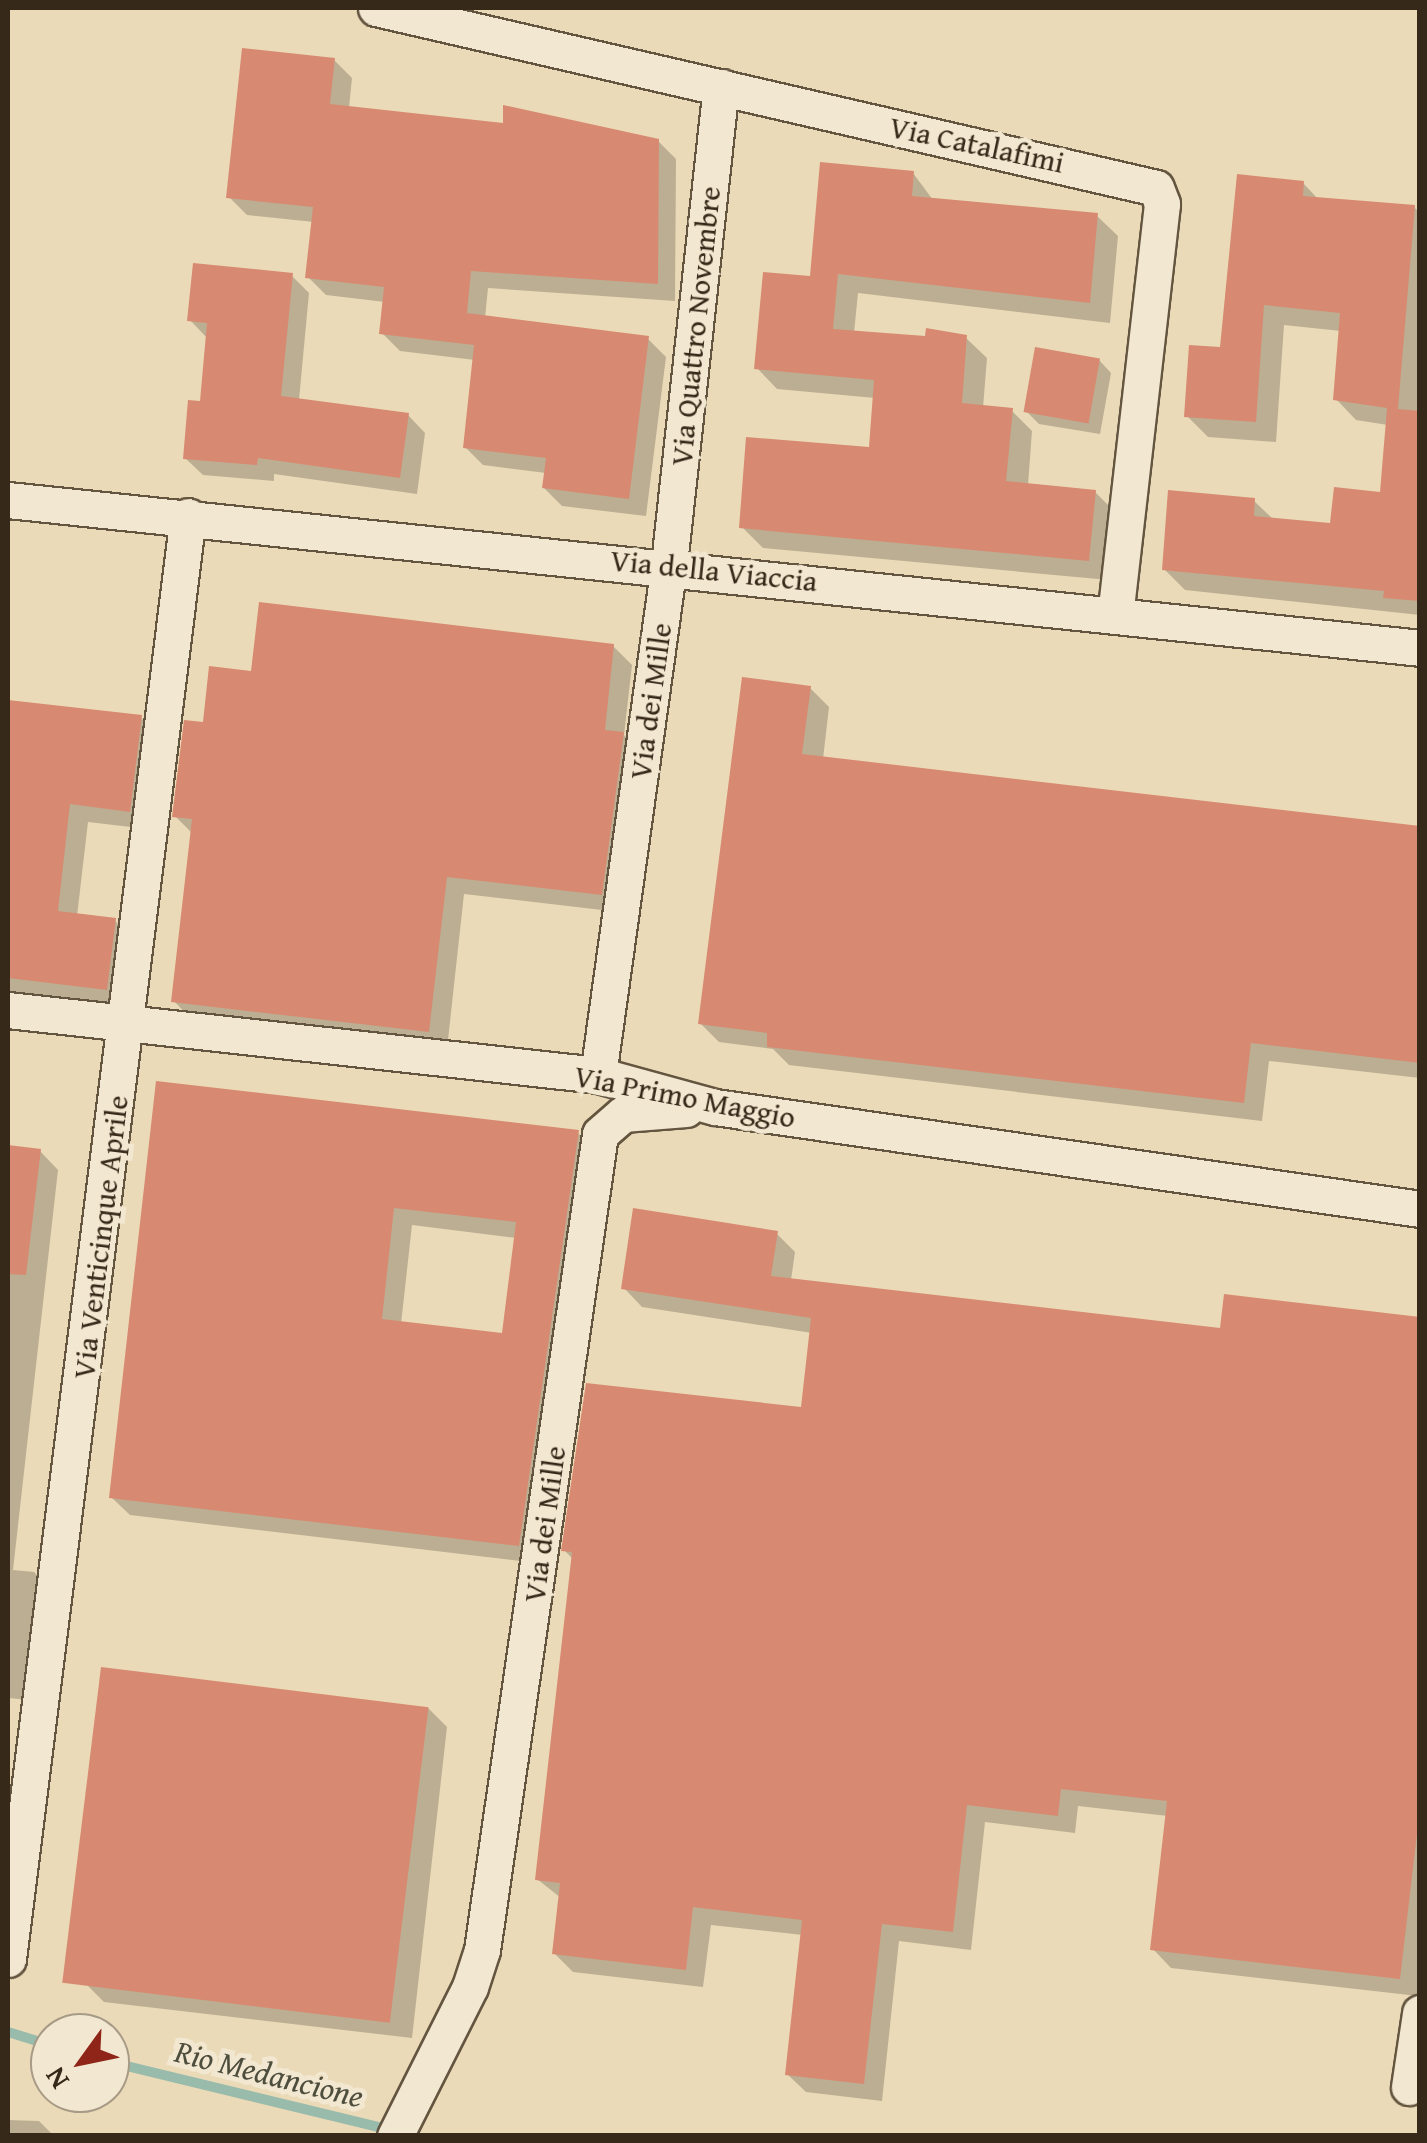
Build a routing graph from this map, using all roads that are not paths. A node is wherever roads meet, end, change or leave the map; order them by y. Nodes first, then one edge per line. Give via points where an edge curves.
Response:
1 (376, 8) edge
2 (722, 87) junction
3 (8, 500) edge
4 (188, 516) junction
5 (668, 564) junction
6 (1115, 615) junction
7 (1420, 648) edge
8 (8, 1010) edge
9 (126, 1024) junction
10 (598, 1075) junction
11 (715, 1107) junction
12 (1420, 1209) edge
13 (8, 1959) edge
14 (1420, 2013) edge
15 (1409, 2087) dead end
16 (402, 2121) edge

1 - 2 street, Via Catalafimi
2 - 5 street, Via Quattro Novembre
2 - 6 street, Via Catalafimi via 1156,188 1162,204
3 - 4 street, Via della Viaccia
4 - 5 street, Via della Viaccia
4 - 9 street, Via Venticinque Aprile
5 - 6 street, Via della Viaccia
5 - 10 street, Via dei Mille
6 - 7 street, Via della Viaccia
8 - 9 street, Via Primo Maggio
9 - 10 street, Via Primo Maggio
9 - 13 street, Via Venticinque Aprile
10 - 11 street, Via Primo Maggio
11 - 12 street, Via Primo Maggio
11 - 16 street, Via dei Mille via 623,1114 600,1134 482,1950
14 - 15 street

